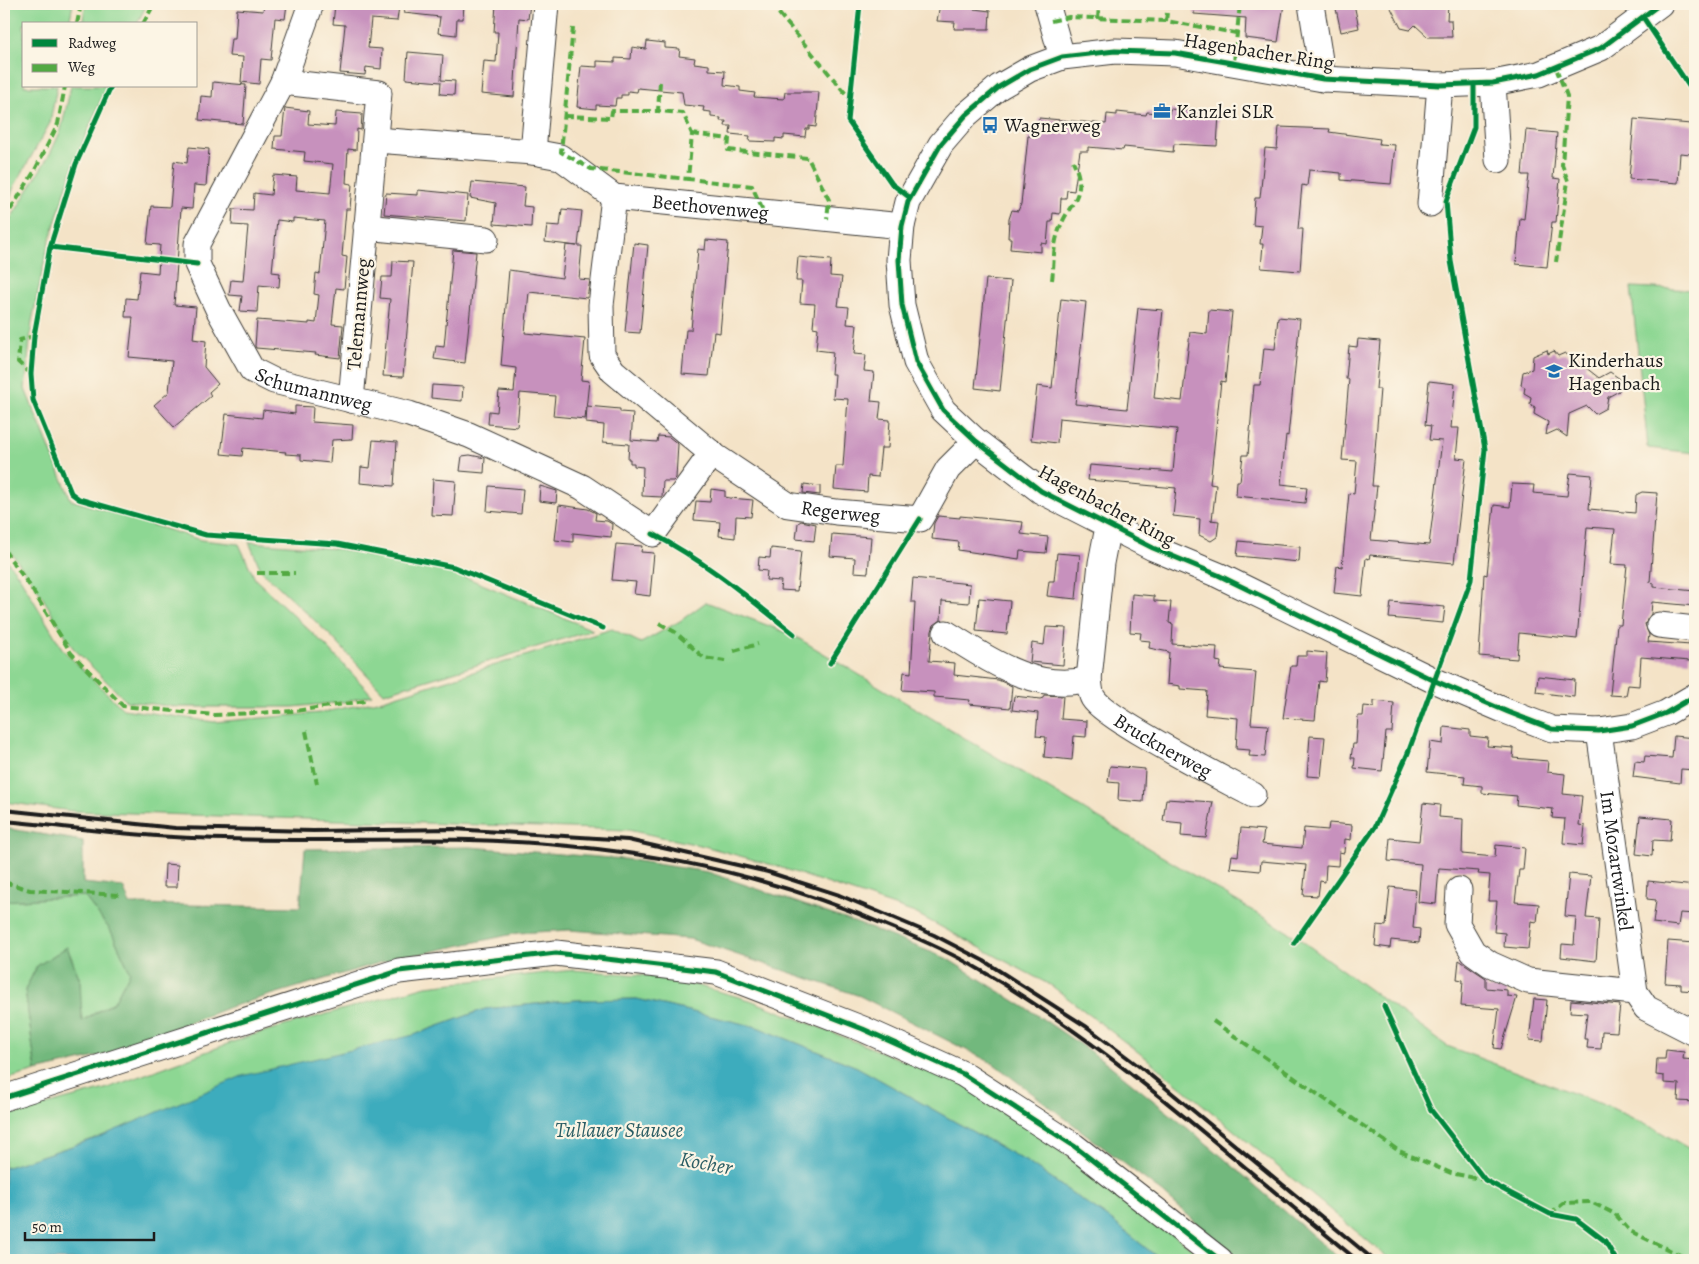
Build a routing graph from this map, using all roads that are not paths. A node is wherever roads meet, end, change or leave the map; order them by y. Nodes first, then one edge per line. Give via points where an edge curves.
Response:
1 (311, 4) edge
2 (546, 4) edge
3 (1046, 4) edge
4 (1311, 4) edge
5 (1659, 4) edge
6 (1062, 57) junction
7 (1323, 79) junction
8 (283, 82) junction
9 (1493, 83) junction
10 (1440, 85) junction
11 (376, 140) junction
12 (533, 152) junction
13 (1498, 160) dead end
14 (614, 197) junction
15 (1430, 204) dead end
16 (902, 226) junction
17 (366, 228) junction
18 (486, 238) dead end
19 (351, 400) junction
20 (976, 441) junction
21 (712, 453) junction
22 (1108, 527) junction
23 (1659, 625) dead end
24 (1695, 629) edge
25 (946, 633) dead end
26 (1089, 680) junction
27 (1695, 696) edge
28 (1599, 731) junction
29 (1253, 795) dead end
30 (1459, 890) dead end
31 (1635, 992) junction
32 (1695, 1033) edge
33 (4, 1098) edge
34 (1220, 1260) edge

1 - 8 street, Schumannweg
2 - 12 street
3 - 6 street
4 - 7 street
5 - 9 street, Hagenbacher Ring via 1601,48 1539,74
6 - 7 street, Hagenbacher Ring via 1115,51 1176,52
6 - 16 street, Hagenbacher Ring via 1030,69 999,87 966,115 941,144 909,197
7 - 10 street, Hagenbacher Ring
8 - 11 street via 379,92
8 - 19 street, Schumannweg via 197,244 197,264 252,370 274,381
9 - 10 street, Hagenbacher Ring
9 - 13 street
10 - 15 street
11 - 12 street
11 - 17 street, Telemannweg
12 - 14 street via 560,157
14 - 16 street, Beethovenweg
14 - 21 street, Regerweg via 601,305 602,355 613,371 629,385 694,423
16 - 20 street, Hagenbacher Ring via 899,260 902,305 916,362 943,410
17 - 18 street
17 - 19 street, Telemannweg
19 - 21 street, Schumannweg via 409,414 469,435 582,487 653,534
20 - 21 street, Regerweg via 948,469 920,519 836,512 788,504
20 - 22 street, Hagenbacher Ring via 1041,491
22 - 26 street, Brucknerweg via 1101,562
22 - 28 street, Hagenbacher Ring via 1218,575 1434,680 1508,712 1552,729
23 - 24 street
25 - 26 street via 999,665 1031,679 1074,683
26 - 29 street, Brucknerweg via 1093,698 1103,708 1151,739
27 - 28 street, Hagenbacher Ring via 1666,713 1632,726
28 - 31 street, Im Mozartwinkel
30 - 31 street via 1456,924 1472,952 1490,964 1528,981
31 - 32 street via 1646,1008
33 - 34 street via 399,971 556,953 716,972 963,1074 1074,1146

